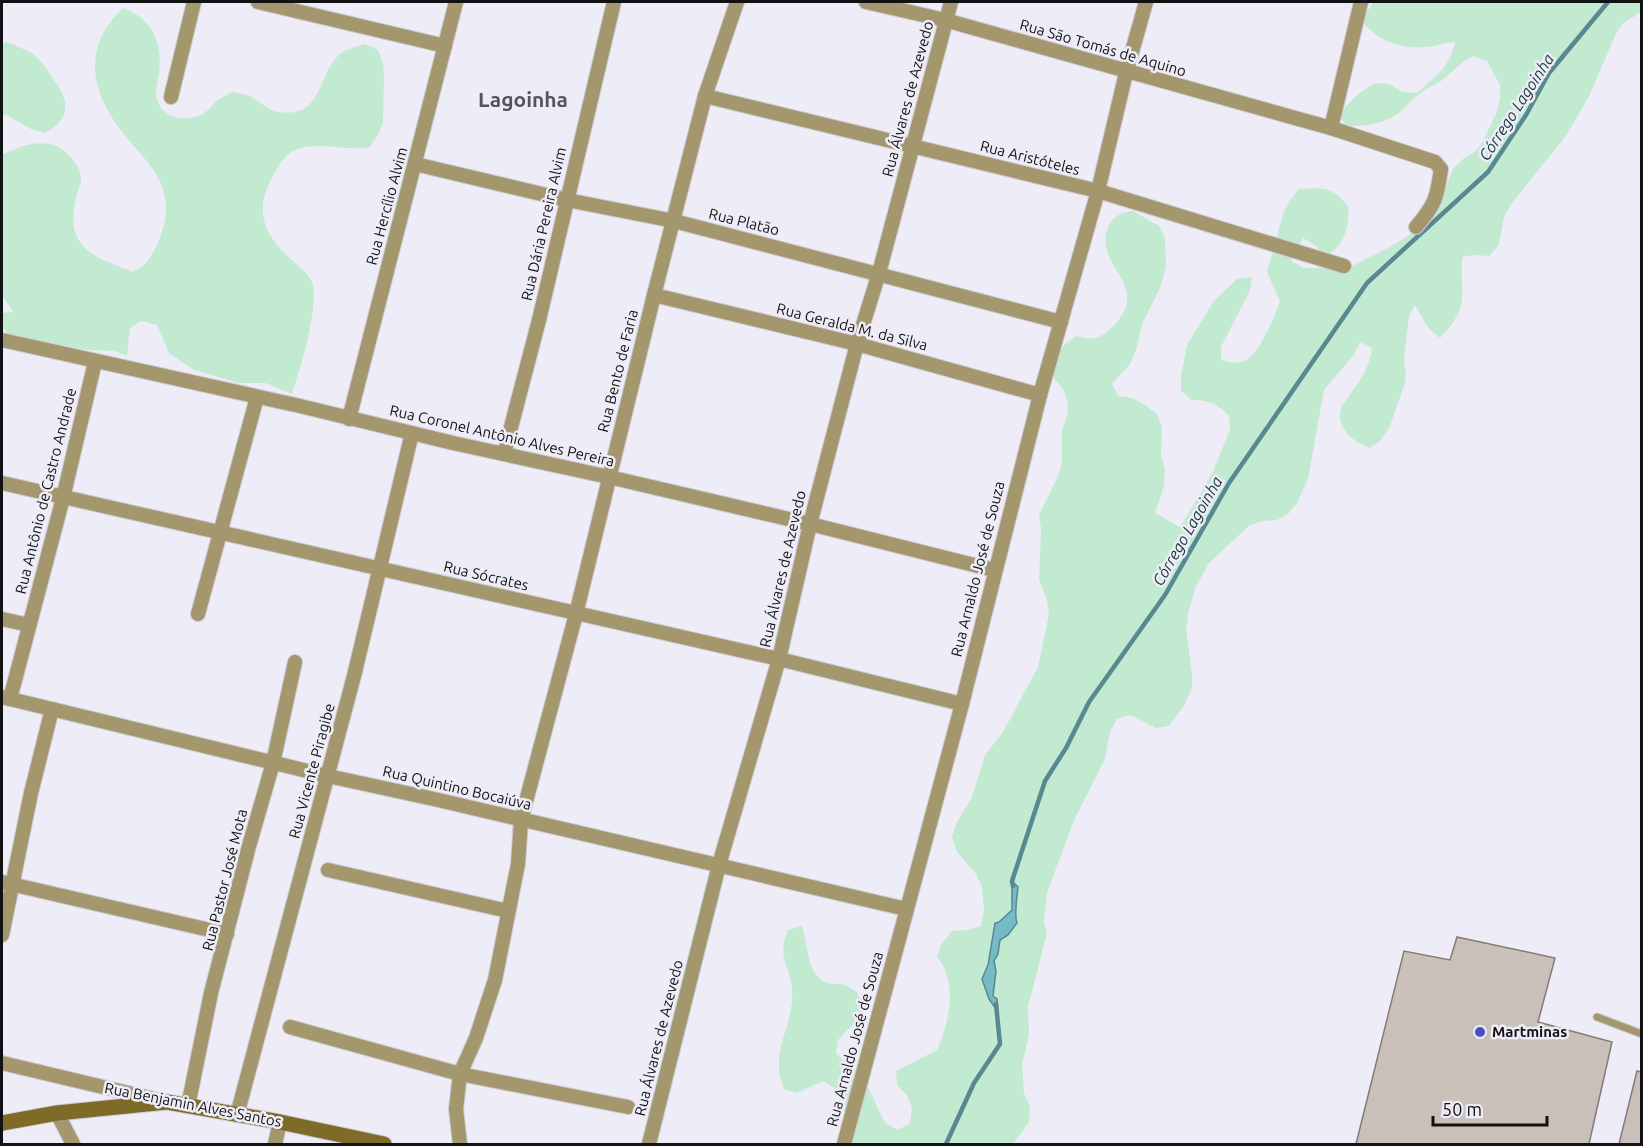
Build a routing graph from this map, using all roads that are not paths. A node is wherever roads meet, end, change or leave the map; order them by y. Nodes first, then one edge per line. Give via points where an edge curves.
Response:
1 (194, 2) edge
2 (258, 2) edge
3 (456, 2) edge
4 (614, 2) edge
5 (737, 2) edge
6 (866, 2) edge
7 (951, 2) edge
8 (1146, 2) edge
9 (1361, 2) edge
10 (945, 20) junction
11 (445, 46) junction
12 (1126, 73) junction
13 (705, 96) junction
14 (171, 97) dead end
15 (1331, 128) junction
16 (913, 147) junction
17 (415, 164) junction
18 (1098, 191) junction
19 (567, 200) junction
20 (674, 221) junction
21 (1416, 227) dead end
22 (1344, 266) dead end
23 (879, 273) junction
24 (654, 295) junction
25 (1061, 322) junction
26 (2, 340) edge
27 (857, 344) junction
28 (95, 362) junction
29 (1040, 394) junction
30 (257, 397) junction
31 (349, 419) junction
32 (412, 433) junction
33 (504, 454) junction
34 (609, 477) junction
35 (2, 483) edge
36 (63, 498) junction
37 (810, 524) junction
38 (219, 532) junction
39 (381, 569) junction
40 (994, 570) junction
41 (198, 614) dead end
42 (576, 614) junction
43 (2, 619) edge
44 (29, 625) junction
45 (779, 659) junction
46 (295, 662) dead end
47 (6, 698) edge
48 (962, 704) junction
49 (52, 709) junction
50 (273, 763) junction
51 (328, 776) junction
52 (521, 820) junction
53 (719, 866) junction
54 (328, 870) dead end
55 (7, 883) edge
56 (906, 909) junction
57 (508, 911) junction
58 (227, 934) junction
59 (2, 935) edge
60 (1597, 1017) dead end
61 (290, 1027) dead end
62 (1641, 1034) edge
63 (2, 1063) edge
64 (460, 1074) junction
65 (167, 1102) junction
66 (188, 1106) junction
67 (628, 1107) dead end
68 (57, 1113) junction
69 (237, 1115) junction
70 (280, 1122) junction
71 (2, 1123) edge
72 (73, 1144) edge
73 (275, 1144) edge
74 (384, 1144) edge
75 (460, 1144) edge
76 (649, 1144) edge
77 (844, 1144) edge

1 - 14 street
2 - 11 street
3 - 11 street, Rua Hercílio Alvim
4 - 19 street, Rua Dária Pereira Alvim
5 - 13 street, Rua Bento de Faria
6 - 10 street, Rua São Tomás de Aquino
7 - 10 street, Rua Álvares de Azevedo
8 - 12 street, Rua Arnaldo José de Souza
9 - 15 street
10 - 12 street, Rua São Tomás de Aquino
10 - 16 street, Rua Álvares de Azevedo
11 - 17 street, Rua Hercílio Alvim
12 - 15 street, Rua São Tomás de Aquino
12 - 18 street, Rua Arnaldo José de Souza
13 - 16 street, Rua Aristóteles
13 - 20 street, Rua Bento de Faria
15 - 21 street, Rua São Tomás de Aquino via 1438,165 1441,170 1437,196
16 - 18 street, Rua Aristóteles
16 - 23 street, Rua Álvares de Azevedo
17 - 19 street, Rua Platão
17 - 31 street, Rua Hercílio Alvim
18 - 22 street, Rua Aristóteles
18 - 25 street, Rua Arnaldo José de Souza
19 - 20 street, Rua Platão
19 - 33 street, Rua Dária Pereira Alvim
20 - 23 street, Rua Platão
20 - 24 street, Rua Bento de Faria
23 - 25 street, Rua Platão
23 - 27 street, Rua Álvares de Azevedo
24 - 27 street, Rua Geralda M. da Silva
24 - 34 street, Rua Bento de Faria
25 - 29 street, Rua Arnaldo José de Souza
26 - 28 street, Rua Coronel Antônio Alves Pereira
27 - 29 street, Rua Geralda M. da Silva
27 - 37 street, Rua Álvares de Azevedo
28 - 30 street, Rua Coronel Antônio Alves Pereira
28 - 36 street, Rua Antônio de Castro Andrade
29 - 40 street, Rua Arnaldo José de Souza
30 - 31 street, Rua Coronel Antônio Alves Pereira
30 - 38 street
31 - 32 street, Rua Coronel Antônio Alves Pereira
32 - 33 street, Rua Coronel Antônio Alves Pereira
32 - 39 street, Rua Vicente Piragibe
33 - 34 street, Rua Coronel Antônio Alves Pereira
34 - 37 street, Rua Coronel Antônio Alves Pereira
34 - 42 street, Rua Bento de Faria
35 - 36 street, Rua Sócrates
36 - 38 street, Rua Sócrates
36 - 44 street, Rua Antônio de Castro Andrade
37 - 40 street, Rua Coronel Antônio Alves Pereira
37 - 45 street, Rua Álvares de Azevedo
38 - 39 street, Rua Sócrates
38 - 41 street
39 - 42 street, Rua Sócrates
39 - 51 street, Rua Vicente Piragibe
40 - 48 street, Rua Arnaldo José de Souza
42 - 45 street, Rua Sócrates
42 - 52 street, Rua Bento de Faria
43 - 44 street
44 - 47 street, Rua Antônio de Castro Andrade
45 - 48 street, Rua Sócrates
45 - 53 street, Rua Álvares de Azevedo
46 - 50 street, Rua Pastor José Mota
47 - 49 street, Rua Quintino Bocaiúva
48 - 56 street, Rua Arnaldo José de Souza
49 - 50 street, Rua Quintino Bocaiúva
49 - 55 street
50 - 51 street, Rua Quintino Bocaiúva
50 - 58 street, Rua Pastor José Mota
51 - 52 street, Rua Quintino Bocaiúva
51 - 69 street, Rua Vicente Piragibe
52 - 53 street, Rua Quintino Bocaiúva
52 - 57 street, Rua Bento de Faria via 518,864
53 - 56 street, Rua Quintino Bocaiúva
53 - 76 street, Rua Álvares de Azevedo
54 - 57 street
55 - 58 street
55 - 59 street
56 - 77 street, Rua Arnaldo José de Souza
57 - 64 street, Rua Bento de Faria via 495,980
58 - 66 street, Rua Pastor José Mota
60 - 62 lane
61 - 64 street
63 - 65 street, Rua Benjamin Alves Santos
64 - 67 street
64 - 75 street, Rua Bento de Faria via 456,1109
65 - 66 main road, Rua Benjamin Alves Santos
65 - 68 main road
66 - 69 main road, Rua Benjamin Alves Santos
68 - 71 main road
68 - 72 street
69 - 70 main road, Rua Benjamin Alves Santos
70 - 73 street
70 - 74 main road, Rua Benjamin Alves Santos

